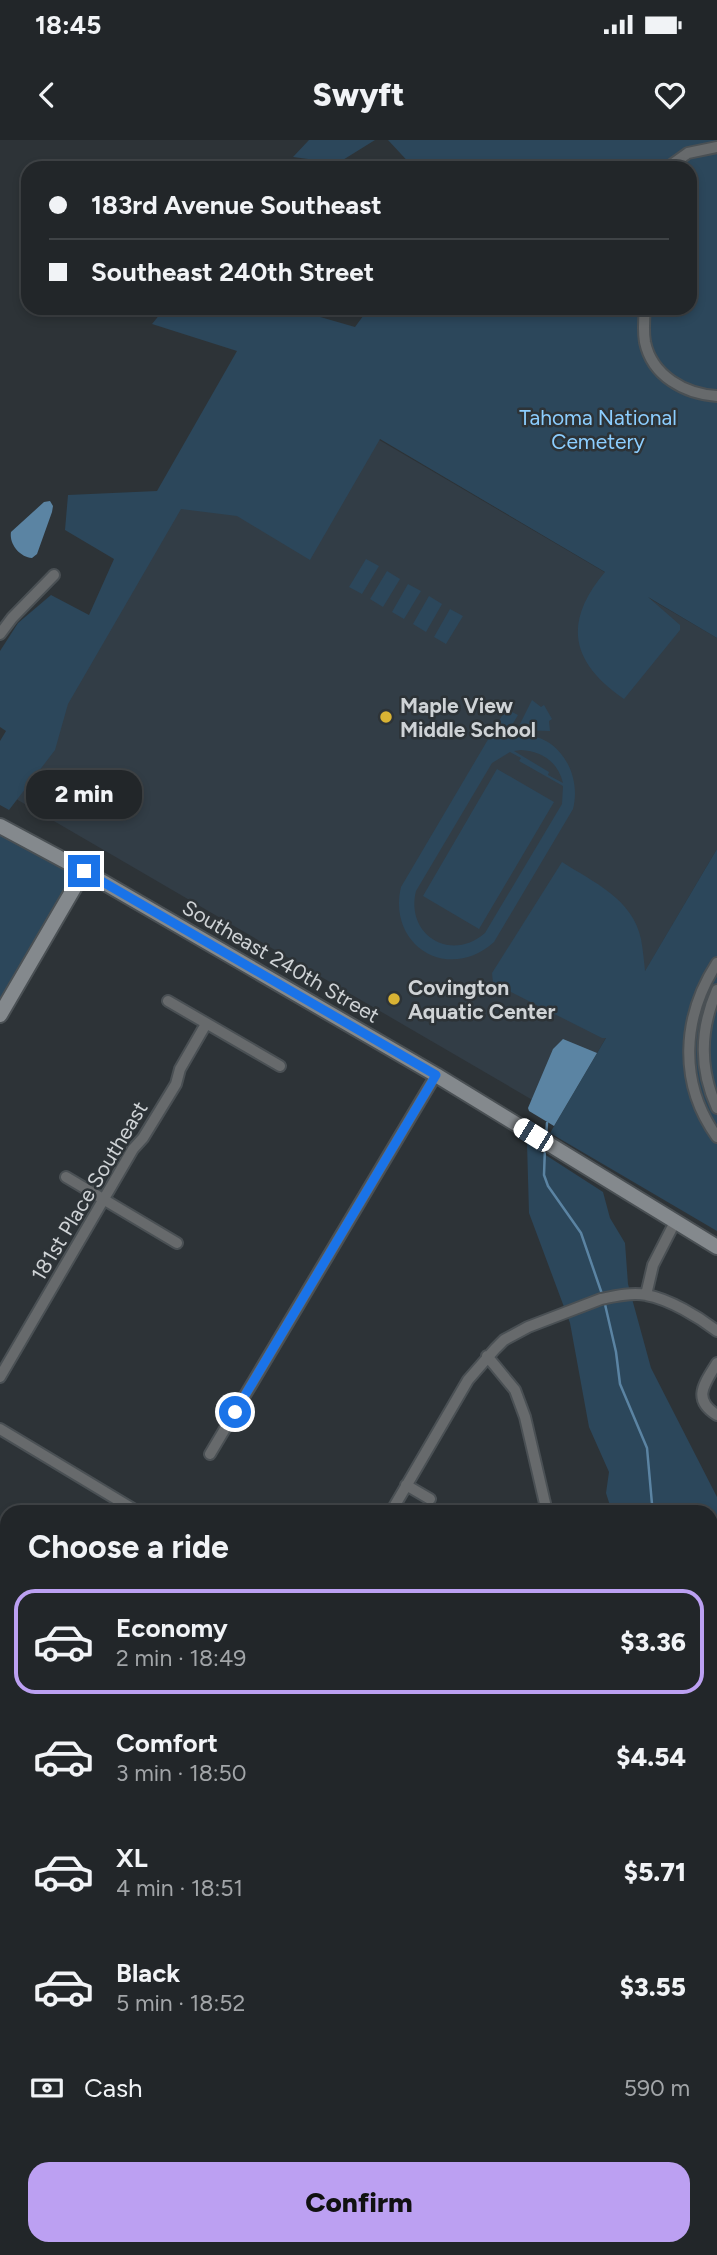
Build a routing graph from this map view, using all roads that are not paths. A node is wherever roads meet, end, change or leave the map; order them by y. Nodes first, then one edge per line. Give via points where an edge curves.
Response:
1 (717, 147) edge
2 (677, 161) edge
3 (645, 315) edge
4 (717, 396) edge
5 (54, 575) dead end
6 (0, 634) edge
7 (0, 826) edge
8 (84, 871) junction
9 (717, 963) edge
10 (717, 990) edge
11 (167, 1001) dead end
12 (0, 1015) edge
13 (206, 1024) junction
14 (281, 1066) dead end
15 (436, 1075) junction
16 (717, 1108) edge
17 (717, 1137) edge
18 (66, 1177) dead end
19 (105, 1200) junction
20 (675, 1222) junction
21 (177, 1243) dead end
22 (717, 1247) edge
23 (646, 1295) junction
24 (717, 1331) edge
25 (487, 1356) junction
26 (717, 1363) edge
27 (0, 1377) edge
28 (717, 1415) edge
29 (0, 1429) edge
30 (210, 1454) dead end
31 (406, 1485) junction
32 (430, 1499) dead end
33 (126, 1505) edge
34 (395, 1505) edge
35 (546, 1505) edge

1 - 2 street via 688,153
3 - 4 street via 645,344 660,371 687,391
5 - 6 street
7 - 8 main road, Southeast 240th Street
8 - 12 main road
8 - 15 main road, Southeast 240th Street
9 - 17 street via 692,1014 689,1042 691,1077
10 - 16 street via 702,1043 705,1072
11 - 13 street
13 - 14 street
13 - 19 street, 181st Place Southeast via 176,1084
15 - 20 main road, Southeast 240th Street
15 - 30 street
18 - 19 street
19 - 21 street
19 - 27 street, 181st Place Southeast
20 - 22 main road, Southeast 240th Street
20 - 23 street via 653,1265
23 - 24 street via 688,1311
23 - 25 street via 601,1299 528,1327
25 - 31 street
25 - 35 street via 515,1390
26 - 28 street via 703,1386 702,1400
29 - 33 street
31 - 32 street
31 - 34 street

